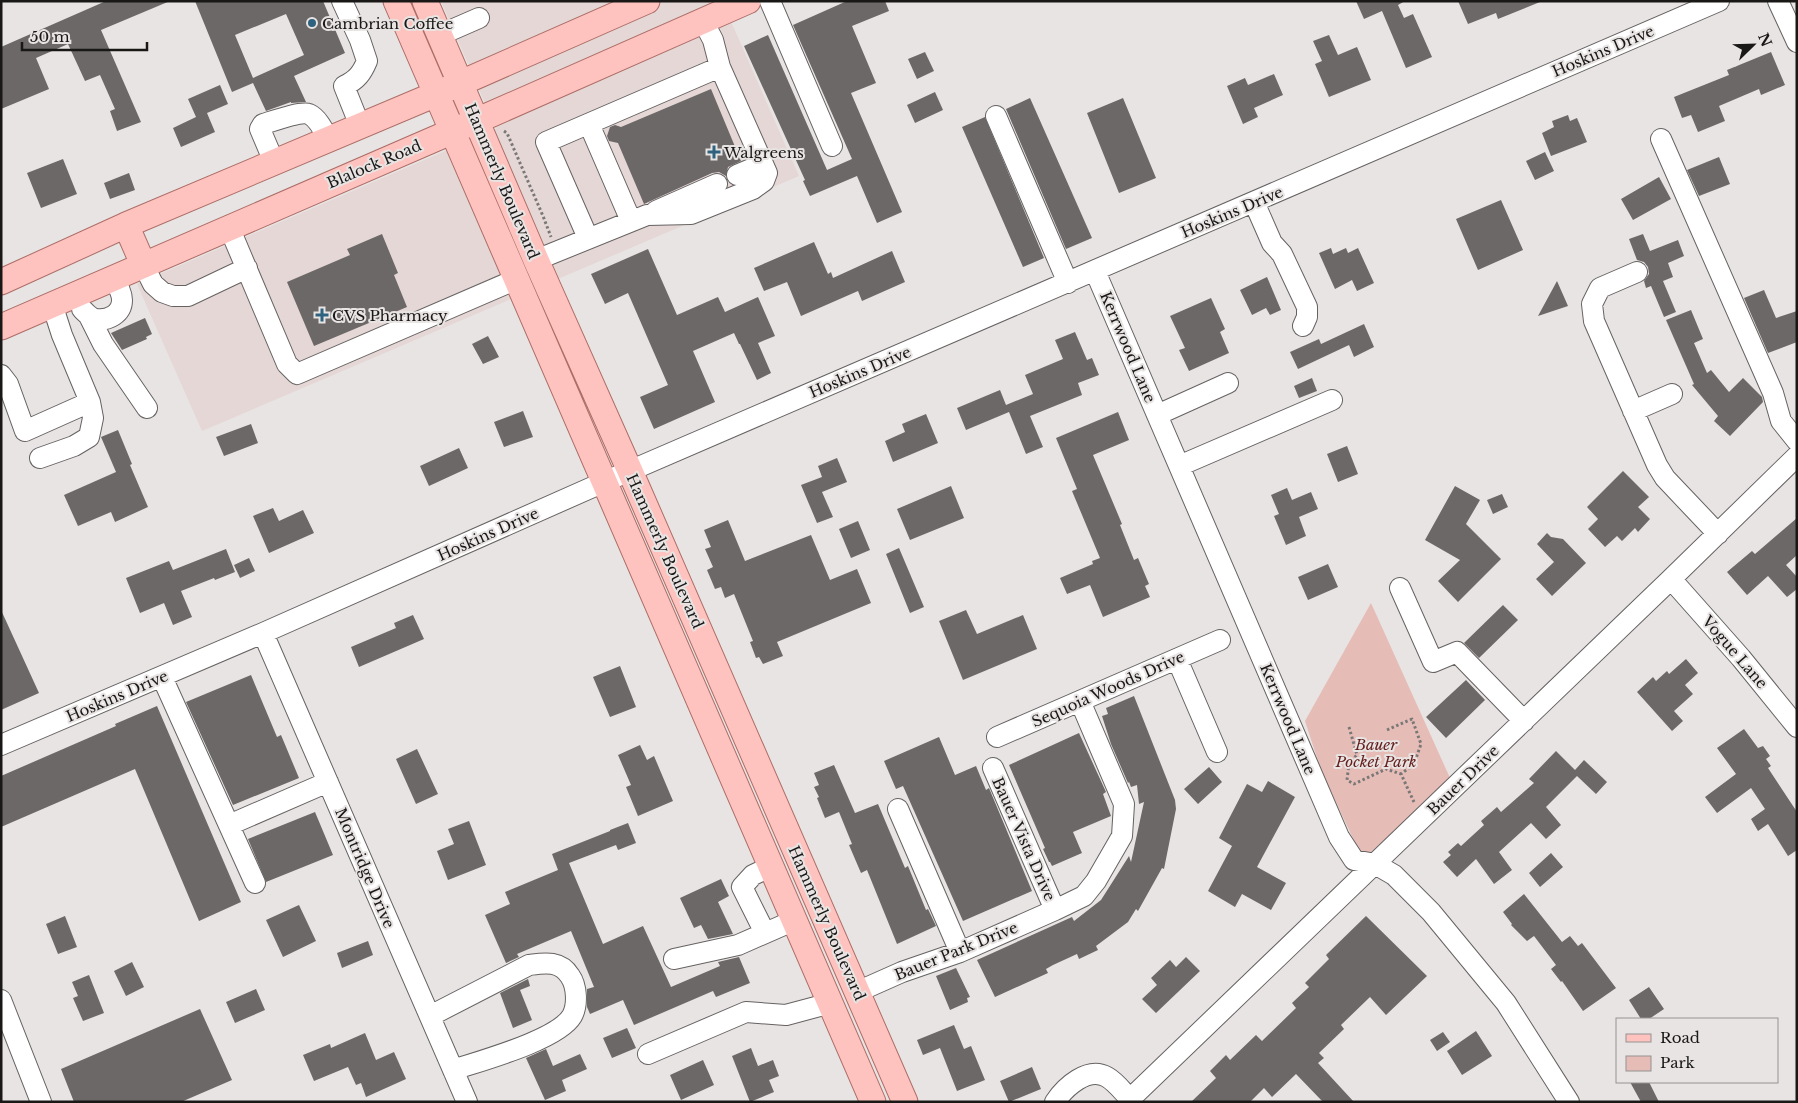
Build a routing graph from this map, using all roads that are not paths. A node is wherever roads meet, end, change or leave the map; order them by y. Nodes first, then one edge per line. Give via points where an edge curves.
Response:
1 (342, 1) edge
2 (396, 1) edge
3 (425, 1) edge
4 (647, 1) edge
5 (748, 1) edge
6 (770, 1) edge
7 (1719, 1) edge
8 (1778, 1) edge
9 (701, 11) edge
10 (479, 18) dead end
11 (440, 35) junction
12 (1797, 42) edge
13 (720, 67) junction
14 (460, 82) junction
15 (436, 94) junction
16 (996, 116) dead end
17 (476, 121) junction
18 (589, 124) junction
19 (360, 126) junction
20 (452, 130) junction
21 (328, 139) junction
22 (1661, 139) dead end
23 (832, 146) dead end
24 (274, 162) junction
25 (763, 164) junction
26 (738, 175) dead end
27 (717, 184) dead end
28 (1254, 202) junction
29 (639, 218) junction
30 (126, 225) junction
31 (229, 227) junction
32 (588, 238) junction
33 (536, 260) junction
34 (143, 264) junction
35 (247, 268) junction
36 (1096, 271) junction
37 (1637, 272) dead end
38 (113, 278) junction
39 (517, 279) junction
40 (1, 282) edge
41 (1068, 283) junction
42 (63, 300) junction
43 (88, 316) junction
44 (1303, 326) dead end
45 (1, 327) edge
46 (1, 375) edge
47 (1228, 383) dead end
48 (1672, 394) dead end
49 (1332, 400) dead end
50 (90, 402) junction
51 (147, 408) dead end
52 (1633, 411) junction
53 (1157, 415) junction
54 (1797, 441) edge
55 (1797, 456) edge
56 (40, 458) dead end
57 (1179, 466) junction
58 (630, 471) junction
59 (604, 482) junction
60 (1718, 534) junction
61 (1671, 579) junction
62 (1400, 588) dead end
63 (263, 633) junction
64 (1220, 640) dead end
65 (1177, 659) junction
66 (162, 676) junction
67 (1080, 701) junction
68 (1524, 721) junction
69 (1797, 727) edge
70 (996, 737) dead end
71 (1, 745) edge
72 (1217, 752) dead end
73 (993, 768) dead end
74 (764, 778) junction
75 (328, 782) junction
76 (738, 788) junction
77 (898, 809) dead end
78 (229, 825) junction
79 (1375, 864) junction
80 (772, 866) junction
81 (255, 883) dead end
82 (1055, 910) junction
83 (795, 920) junction
84 (766, 934) junction
85 (960, 952) junction
86 (674, 959) dead end
87 (857, 992) junction
88 (1, 1000) edge
89 (831, 1003) junction
90 (430, 1016) junction
91 (648, 1054) dead end
92 (453, 1070) junction
93 (1128, 1100) edge
94 (41, 1102) edge
95 (467, 1102) edge
96 (874, 1102) edge
97 (905, 1102) edge
98 (1055, 1102) edge
99 (1569, 1102) edge

1 - 19 street via 367,61 362,74 344,86
2 - 15 main road, Hammerly Boulevard
3 - 11 main road, Hammerly Boulevard
4 - 14 main road
5 - 9 main road, Blalock Road
6 - 23 street
7 - 28 street, Hoskins Drive
8 - 12 street
9 - 13 street
9 - 17 main road, Blalock Road
10 - 11 street
11 - 14 main road, Hammerly Boulevard
13 - 18 street
13 - 25 street
14 - 15 main road
14 - 17 main road, Hammerly Boulevard
15 - 19 main road
15 - 20 main road, Hammerly Boulevard
16 - 41 street
17 - 20 main road, Blalock Road
17 - 33 main road, Hammerly Boulevard
18 - 29 street
18 - 32 street via 546,142
19 - 21 main road
20 - 31 main road, Blalock Road
20 - 39 main road, Hammerly Boulevard
21 - 24 main road
21 - 24 street via 310,114 263,124 260,130
22 - 54 street via 1770,385 1781,421
24 - 30 main road
25 - 26 street
25 - 29 street via 767,173 764,182 753,189 691,214
27 - 29 street
28 - 36 street, Hoskins Drive
28 - 44 street via 1307,307
29 - 32 street
30 - 34 main road
30 - 40 main road
31 - 34 main road, Blalock Road
31 - 35 street
32 - 33 street
33 - 58 main road, Hammerly Boulevard
34 - 35 street via 153,284 173,296 188,296
34 - 38 main road, Blalock Road
35 - 39 street via 287,364 297,374
36 - 41 street, Hoskins Drive
36 - 53 street, Kerrwood Lane
37 - 52 street via 1600,288 1592,304 1594,321
38 - 42 main road, Blalock Road
38 - 43 street via 122,299 119,312 104,319
39 - 59 main road, Hammerly Boulevard
41 - 58 street, Hoskins Drive
42 - 43 street
42 - 45 main road, Blalock Road
42 - 50 street via 62,335
43 - 51 street
46 - 50 street via 8,384 25,431
47 - 53 street
48 - 52 street
49 - 57 street
50 - 56 street via 90,437
52 - 60 street via 1665,478
53 - 57 street, Kerrwood Lane
55 - 60 street, Bauer Drive
57 - 79 street, Kerrwood Lane via 1339,837 1354,860
58 - 59 street, Hoskins Drive
58 - 74 main road, Hammerly Boulevard
59 - 63 street, Hoskins Drive
59 - 76 main road, Hammerly Boulevard
60 - 61 street, Bauer Drive
61 - 68 street, Bauer Drive
61 - 69 street, Vogue Lane
62 - 68 street via 1433,662 1457,652
63 - 66 street, Hoskins Drive
63 - 75 street, Montridge Drive
64 - 65 street, Sequoia Woods Drive
65 - 67 street, Sequoia Woods Drive
65 - 72 street
66 - 71 street, Hoskins Drive
66 - 78 street
67 - 70 street, Sequoia Woods Drive
67 - 82 street, Bauer Park Drive via 1124,804 1122,836 1084,896
68 - 79 street, Bauer Drive
73 - 82 street, Bauer Vista Drive
74 - 76 main road
74 - 87 main road, Hammerly Boulevard
75 - 78 street
75 - 90 street, Montridge Drive
76 - 80 main road, Hammerly Boulevard
77 - 85 street
78 - 81 street
79 - 93 street, Bauer Drive
79 - 99 street, Kerrwood Lane via 1394,875 1431,912 1506,1003
80 - 83 main road, Hammerly Boulevard
80 - 84 street via 753,875 742,887
82 - 85 street, Bauer Park Drive
83 - 84 street
83 - 89 main road, Hammerly Boulevard
84 - 86 street via 738,946
85 - 87 street, Bauer Park Drive
87 - 89 main road
87 - 97 main road, Hammerly Boulevard
88 - 94 street
89 - 91 street via 786,1015 746,1012
89 - 96 main road, Hammerly Boulevard
90 - 92 street, Montridge Drive
90 - 92 street via 529,965 557,964 573,980 576,995 572,1016 562,1027 535,1042
92 - 95 street, Montridge Drive
93 - 98 street via 1108,1077 1096,1073 1074,1082

